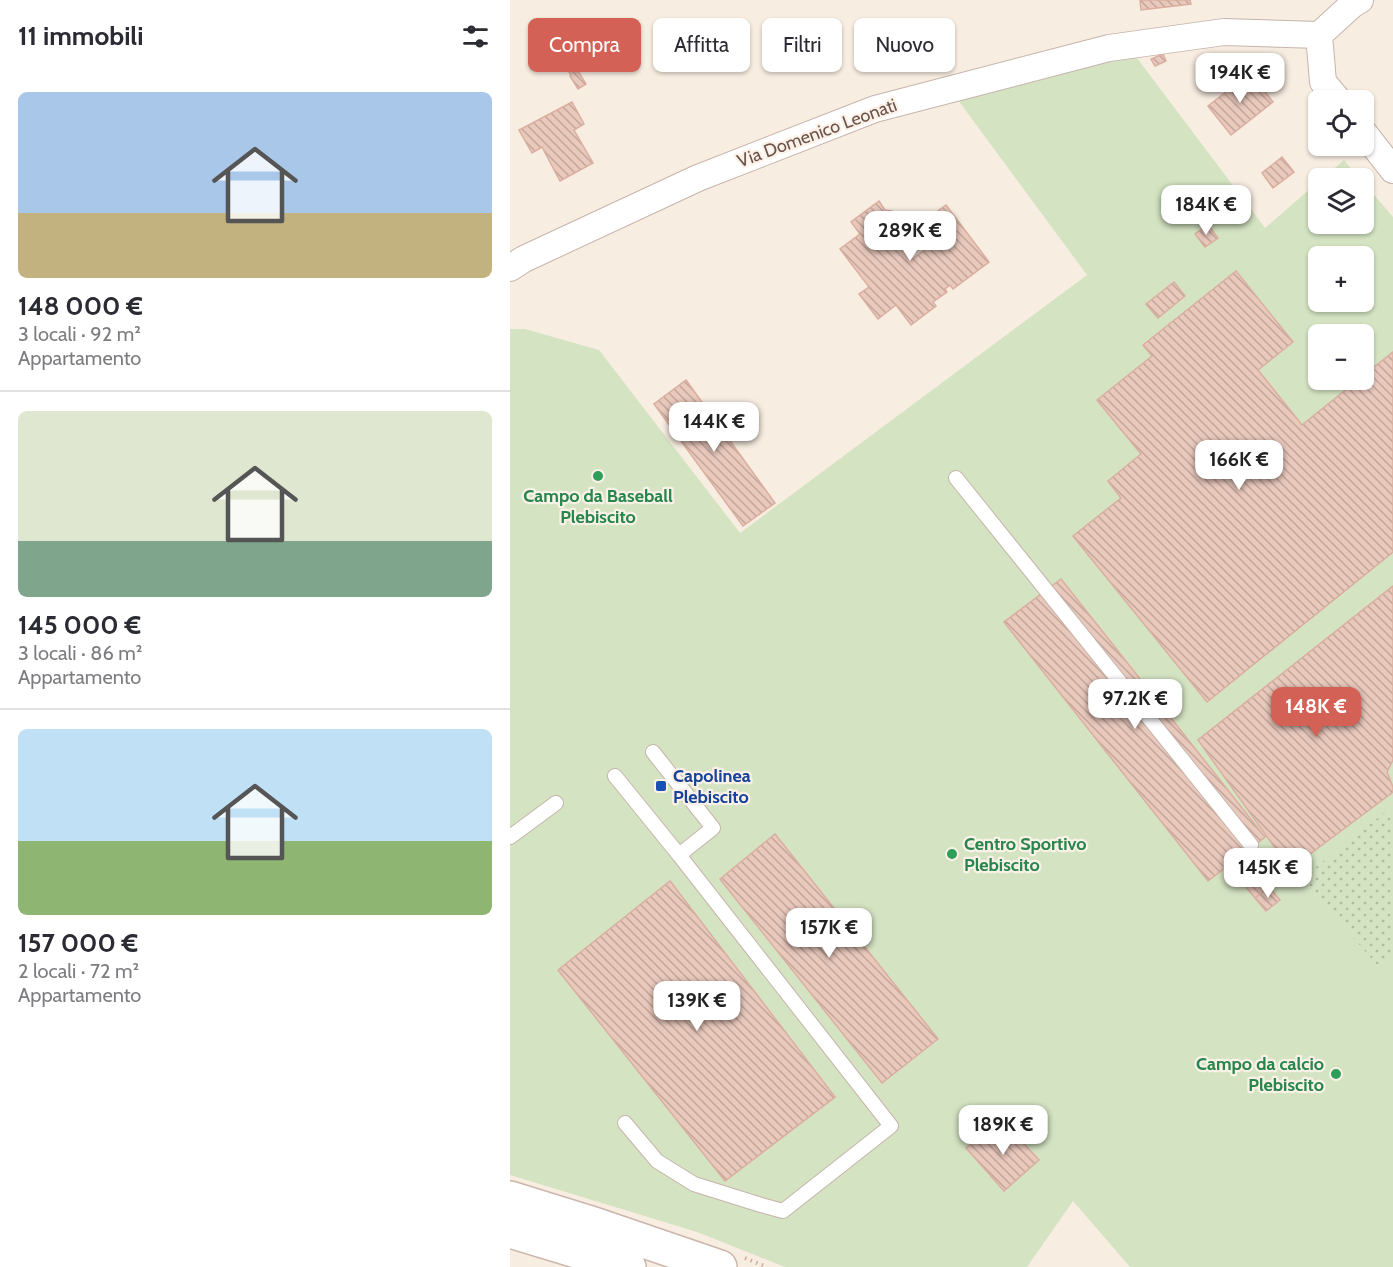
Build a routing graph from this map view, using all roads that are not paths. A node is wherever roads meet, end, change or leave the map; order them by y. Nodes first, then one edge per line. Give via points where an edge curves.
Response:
1 (1360, 0) edge
2 (1319, 35) junction
3 (1330, 90) edge
4 (1374, 146) edge
5 (1393, 170) edge
6 (510, 268) edge
7 (956, 478) dead end
8 (653, 752) dead end
9 (615, 776) dead end
10 (556, 803) dead end
11 (510, 837) edge
12 (1251, 845) dead end
13 (680, 855) junction
14 (625, 1123) dead end
15 (510, 1198) edge
16 (510, 1231) edge
17 (629, 1267) edge
18 (720, 1267) edge

1 - 2 street
2 - 3 street via 1323,82
2 - 6 street, Via Domenico Leonati via 1224,32 1109,48 875,108 698,178
4 - 5 street
7 - 12 lane
8 - 13 lane via 713,828
9 - 13 lane
10 - 11 lane
13 - 14 lane via 891,1126 783,1211 694,1184 657,1161
15 - 18 main road
16 - 17 main road

